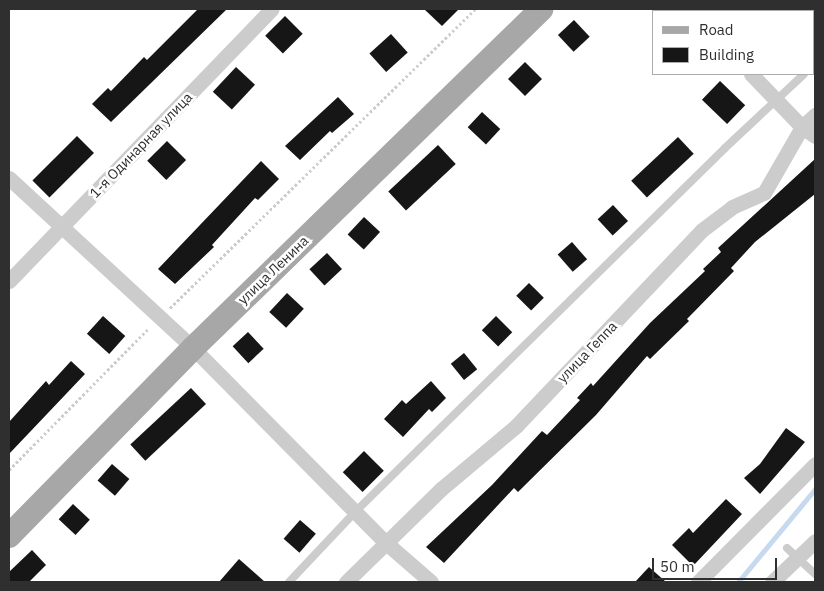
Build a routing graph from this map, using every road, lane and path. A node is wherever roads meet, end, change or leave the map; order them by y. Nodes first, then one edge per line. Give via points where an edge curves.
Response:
1 (272, 9) edge
2 (474, 9) edge
3 (541, 9) edge
4 (753, 75) edge
5 (803, 75) edge
6 (777, 101) junction
7 (815, 115) edge
8 (802, 127) junction
9 (815, 136) edge
10 (9, 178) edge
11 (61, 228) junction
12 (9, 281) edge
13 (159, 318) junction
14 (193, 348) junction
15 (815, 464) edge
16 (9, 470) edge
17 (355, 512) junction
18 (9, 536) edge
19 (815, 541) edge
20 (385, 542) junction
21 (787, 548) dead end
22 (798, 559) junction
23 (815, 574) edge
24 (288, 582) edge
25 (346, 582) edge
26 (431, 582) edge
27 (698, 582) edge
28 (772, 582) edge

1 - 11 street, 1-я Одинарная улица
2 - 13 path
3 - 14 main road, улица Ленина
4 - 6 street
5 - 6 lane
6 - 8 street
6 - 17 lane via 725,148
7 - 8 street, улица Геппа
8 - 9 street
8 - 20 street, улица Геппа via 764,193 732,207 702,230 516,426
10 - 11 street
11 - 12 street, 1-я Одинарная улица
11 - 13 street
13 - 14 street
13 - 16 path
14 - 17 street
14 - 18 main road, улица Ленина
15 - 27 street
17 - 20 street
17 - 24 lane
19 - 22 street
20 - 25 street, улица Геппа
20 - 26 street
21 - 22 lane
22 - 23 lane
22 - 28 street

